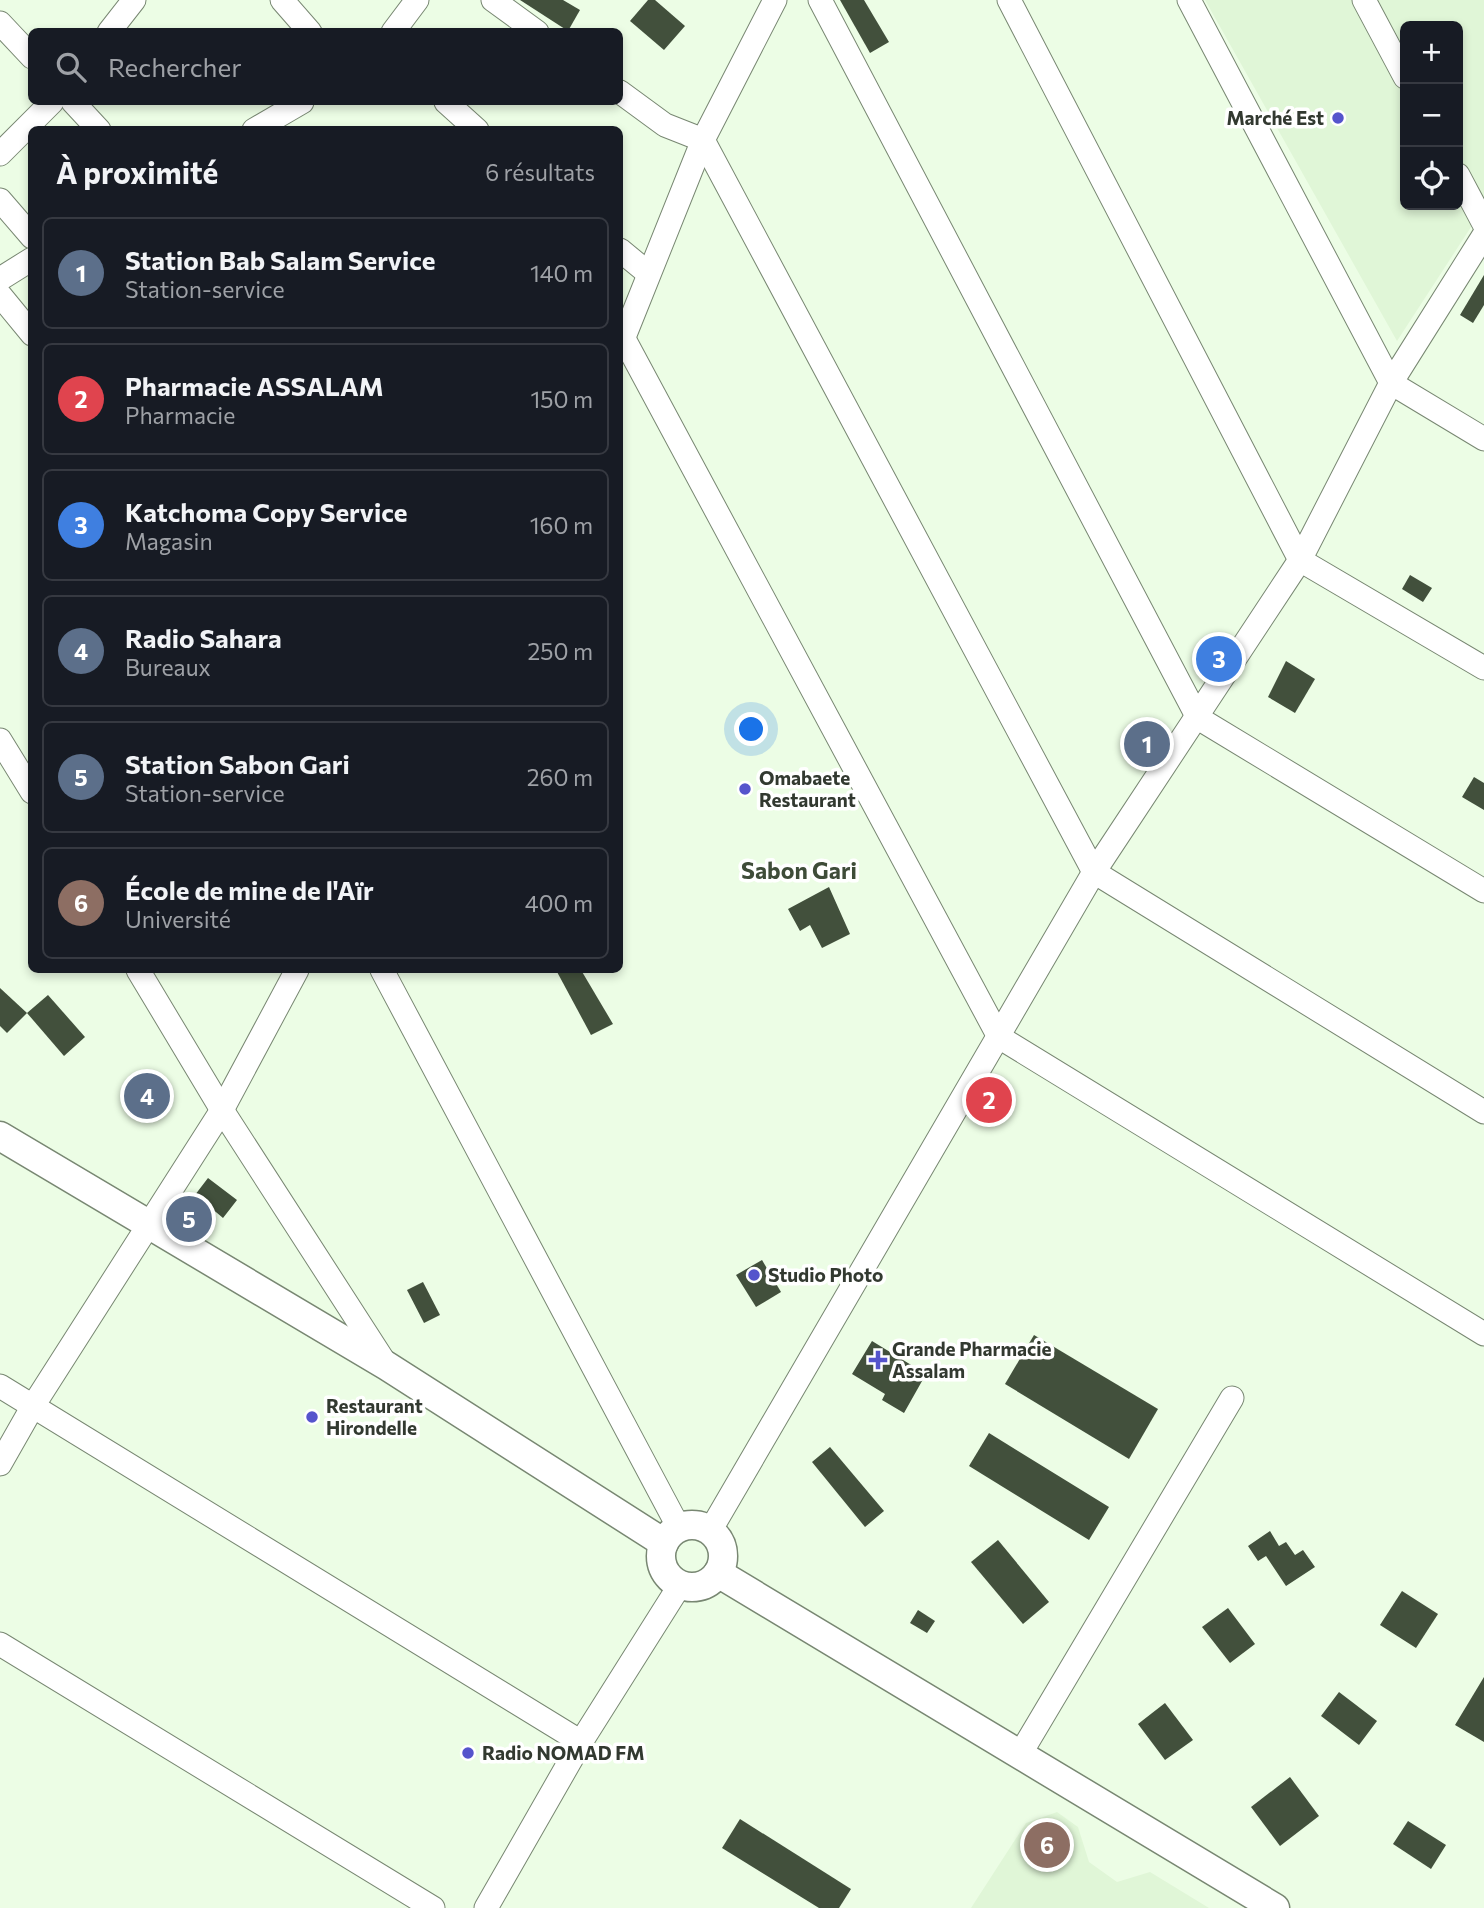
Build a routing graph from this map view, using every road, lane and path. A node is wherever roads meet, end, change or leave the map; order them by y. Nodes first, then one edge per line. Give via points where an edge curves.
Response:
1 (134, 0) edge
2 (282, 0) edge
3 (417, 0) edge
4 (493, 0) edge
5 (775, 0) edge
6 (820, 0) edge
7 (1009, 0) edge
8 (1189, 0) edge
9 (1364, 0) edge
10 (0, 23) edge
11 (112, 28) edge
12 (306, 28) edge
13 (396, 28) edge
14 (532, 28) edge
15 (28, 53) edge
16 (1400, 68) edge
17 (623, 94) edge
18 (49, 105) edge
19 (76, 105) edge
20 (297, 105) edge
21 (449, 105) edge
22 (28, 126) edge
23 (28, 126) edge
24 (95, 126) edge
25 (261, 126) edge
26 (473, 126) edge
27 (703, 140) junction
28 (0, 154) edge
29 (1463, 184) edge
30 (0, 200) edge
31 (1484, 224) edge
32 (28, 232) edge
33 (1484, 235) edge
34 (623, 252) edge
35 (28, 262) edge
36 (648, 273) junction
37 (0, 279) edge
38 (0, 295) edge
39 (28, 329) edge
40 (623, 340) edge
41 (623, 345) edge
42 (1391, 383) junction
43 (1484, 439) edge
44 (1300, 560) junction
45 (1484, 668) edge
46 (1198, 718) junction
47 (0, 740) edge
48 (28, 786) edge
49 (1094, 872) junction
50 (1484, 891) edge
51 (140, 973) edge
52 (295, 973) edge
53 (384, 973) edge
54 (999, 1037) junction
55 (222, 1110) junction
56 (1484, 1112) edge
57 (0, 1136) edge
58 (149, 1224) junction
59 (1484, 1334) edge
60 (387, 1366) junction
61 (0, 1386) edge
62 (1232, 1398) dead end
63 (33, 1406) junction
64 (0, 1464) edge
65 (710, 1531) junction
66 (671, 1536) junction
67 (718, 1573) junction
68 (680, 1585) junction
69 (0, 1644) edge
70 (581, 1742) junction
71 (1019, 1756) junction
72 (433, 1908) edge
73 (486, 1908) edge
74 (1275, 1908) edge

1 - 11 street
2 - 12 street
3 - 13 street
4 - 14 street
5 - 27 street
6 - 46 street
7 - 44 street
8 - 42 street
9 - 16 street
10 - 15 street
17 - 27 street via 665,125
18 - 22 street
19 - 24 street
20 - 25 street
21 - 26 street
23 - 28 street
27 - 36 street
27 - 49 street
29 - 31 street
30 - 32 street
33 - 42 street
34 - 36 street
35 - 37 street
36 - 40 street
38 - 39 street
41 - 54 street
42 - 43 street
42 - 44 street
44 - 45 street
44 - 46 street
46 - 49 street
46 - 50 street
47 - 48 street
49 - 54 street
49 - 56 street
51 - 55 street
52 - 55 street
53 - 66 street
54 - 59 street
54 - 65 street
55 - 58 street
55 - 60 street
57 - 58 main road
58 - 60 main road
58 - 63 street
60 - 66 main road
61 - 63 street
62 - 71 street
63 - 64 street
63 - 70 street
65 - 66 main road via 695,1526
65 - 67 main road via 723,1555
66 - 68 main road via 661,1553 665,1572
67 - 68 main road via 705,1585
67 - 71 main road
68 - 70 street
69 - 72 street
70 - 73 street
71 - 74 main road

